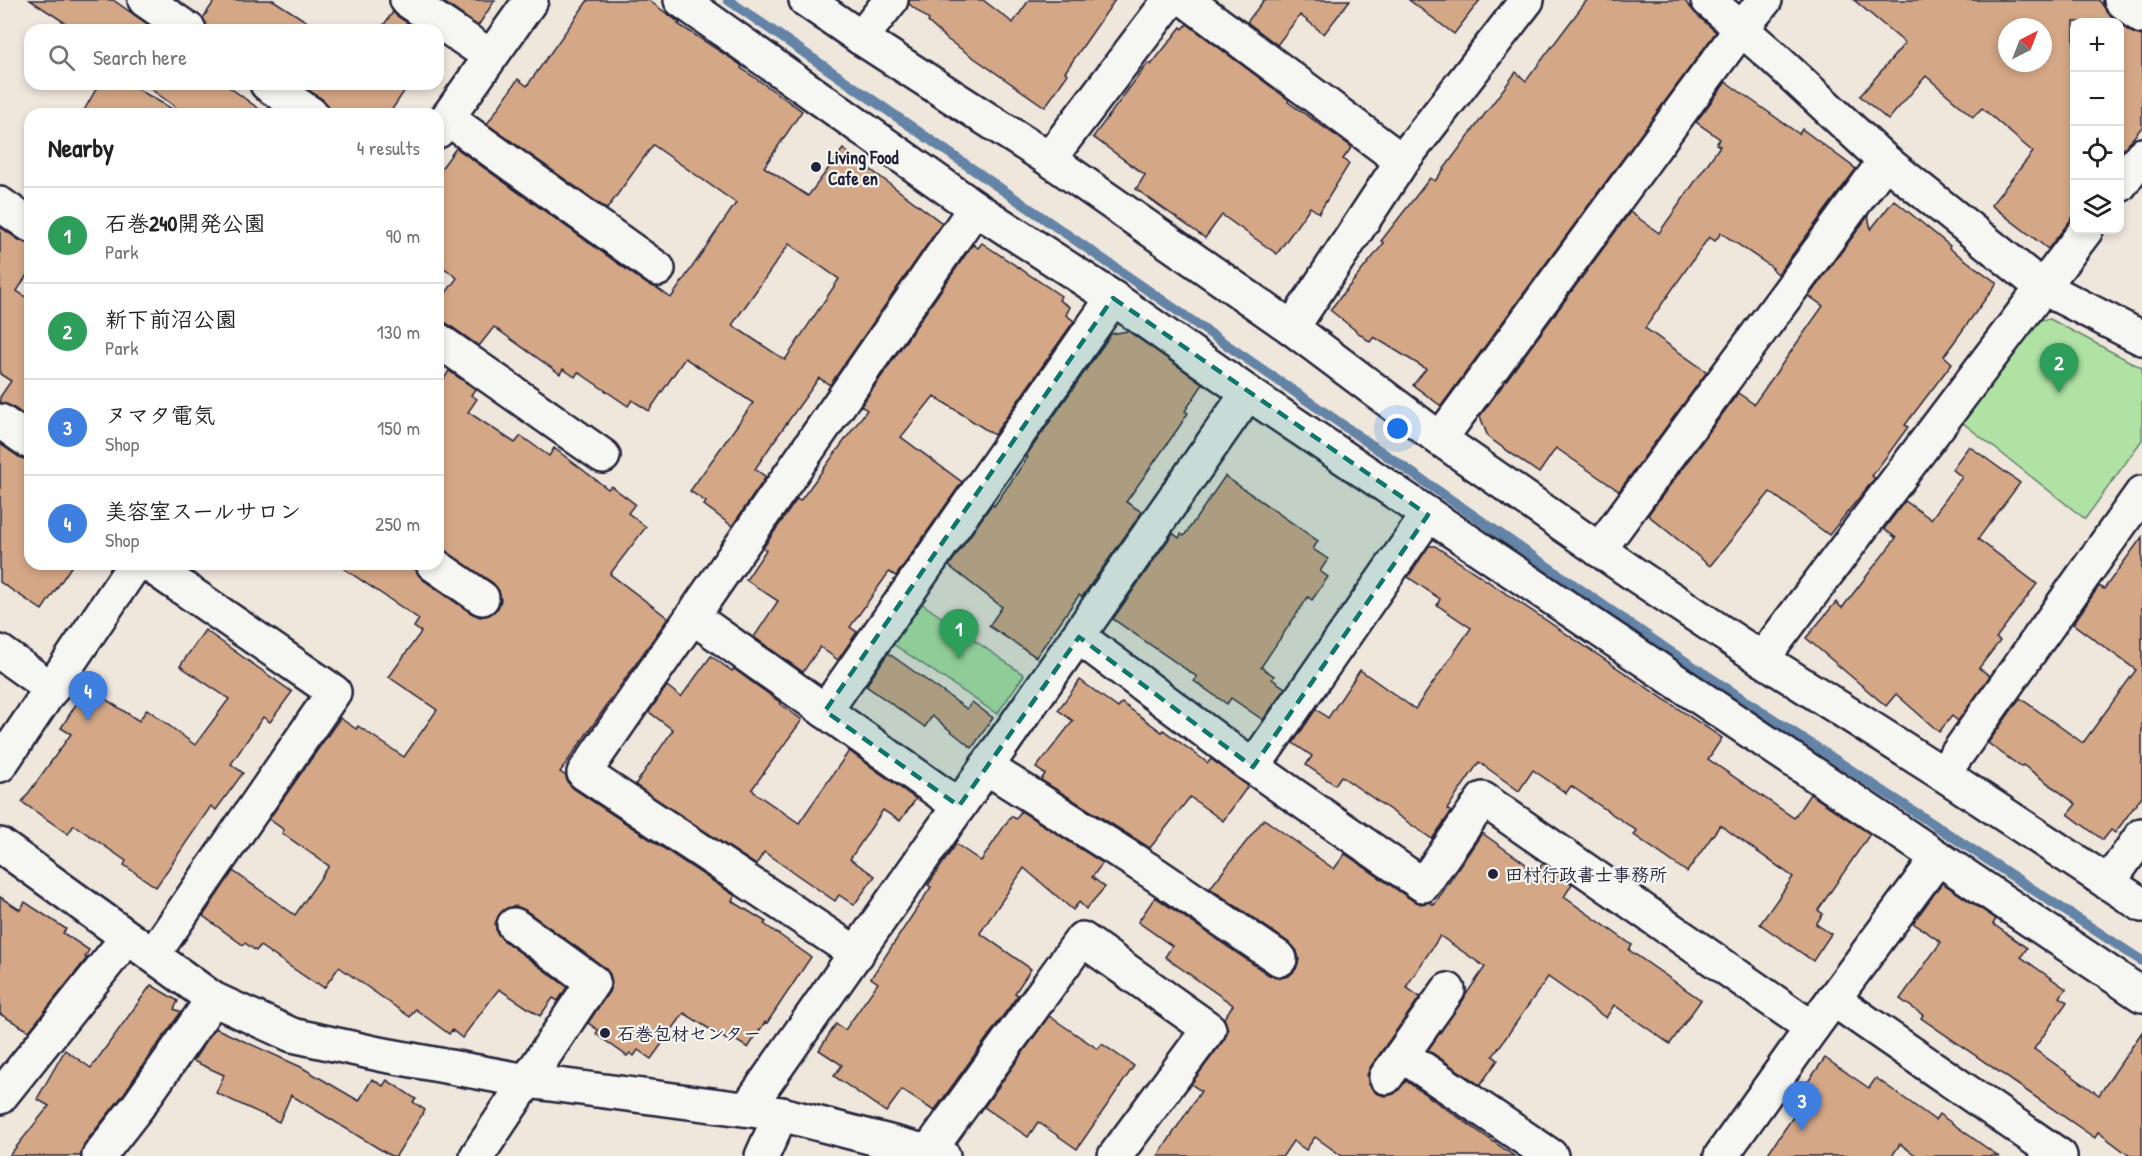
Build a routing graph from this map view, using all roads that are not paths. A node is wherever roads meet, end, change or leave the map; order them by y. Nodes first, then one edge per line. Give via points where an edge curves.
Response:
1 (145, 0) edge
2 (407, 0) edge
3 (531, 0) edge
4 (681, 0) edge
5 (806, 0) edge
6 (891, 0) edge
7 (1170, 0) edge
8 (1186, 0) edge
9 (1527, 0) edge
10 (1708, 0) edge
11 (1765, 0) edge
12 (2121, 0) edge
13 (2142, 17) edge
14 (180, 24) edge
15 (443, 24) edge
16 (444, 25) edge
17 (1741, 29) junction
18 (861, 38) junction
19 (490, 56) junction
20 (276, 90) edge
21 (302, 108) edge
22 (444, 121) edge
23 (444, 125) edge
24 (2142, 155) edge
25 (1049, 159) junction
26 (1401, 161) junction
27 (1886, 161) junction
28 (2124, 180) edge
29 (0, 204) edge
30 (975, 208) junction
31 (24, 221) edge
32 (2082, 234) edge
33 (658, 269) dead end
34 (2042, 287) junction
35 (1113, 298) junction
36 (1292, 328) junction
37 (2142, 338) edge
38 (444, 344) edge
39 (1248, 393) junction
40 (0, 421) edge
41 (24, 438) edge
42 (1440, 439) junction
43 (603, 456) dead end
44 (2142, 493) edge
45 (1428, 515) junction
46 (1599, 550) junction
47 (131, 570) edge
48 (157, 570) edge
49 (442, 570) edge
50 (482, 598) dead end
51 (693, 617) junction
52 (1078, 636) junction
53 (0, 652) edge
54 (1762, 659) junction
55 (52, 689) junction
56 (825, 711) junction
57 (0, 765) edge
58 (986, 767) junction
59 (1253, 767) junction
60 (1943, 774) junction
61 (959, 806) junction
62 (2142, 835) edge
63 (0, 845) edge
64 (1937, 859) junction
65 (2108, 883) junction
66 (2142, 905) edge
67 (514, 925) dead end
68 (140, 947) junction
69 (857, 954) junction
70 (1280, 959) dead end
71 (1448, 990) dead end
72 (2142, 995) edge
73 (213, 999) junction
74 (1833, 999) junction
75 (1812, 1028) junction
76 (527, 1081) junction
77 (0, 1097) edge
78 (747, 1109) junction
79 (781, 1114) junction
80 (936, 1154) edge
81 (99, 1156) edge
82 (477, 1156) edge
83 (762, 1156) edge
84 (1115, 1156) edge
85 (1551, 1156) edge
86 (1721, 1156) edge
87 (2060, 1156) edge

1 - 14 street
2 - 15 street
3 - 19 street
4 - 30 street
5 - 18 street
6 - 18 street
7 - 25 street
8 - 26 street
9 - 26 street
10 - 17 street
11 - 17 street
12 - 13 street
16 - 19 street
17 - 27 street
17 - 42 street
18 - 25 street
19 - 22 street
20 - 21 street
23 - 33 street
24 - 28 street
25 - 36 street
26 - 36 street
27 - 34 street
27 - 46 street
29 - 31 street
30 - 35 street
30 - 51 street
32 - 34 street
34 - 37 street
34 - 54 street
35 - 39 street
35 - 56 street
36 - 42 street
38 - 43 street
39 - 45 street
39 - 52 street
40 - 41 street
42 - 46 street
44 - 60 street
45 - 59 street
45 - 64 street
46 - 54 street
47 - 55 street
48 - 68 street via 334,692
49 - 50 street
51 - 56 street
51 - 69 street via 584,773
52 - 58 street
52 - 59 street
53 - 55 street
54 - 60 street
55 - 57 street
56 - 61 street
58 - 61 street
58 - 70 street
59 - 75 street via 1423,885 1483,799
60 - 65 street
61 - 69 street
62 - 65 street
63 - 68 street
64 - 72 street
64 - 74 street
65 - 66 street
67 - 76 street via 593,982
68 - 73 street
68 - 77 street
69 - 78 street
71 - 85 street via 1394,1066
73 - 76 street via 292,1035
73 - 81 street
74 - 75 street
74 - 87 street
75 - 86 street
76 - 78 street
76 - 82 street
78 - 79 street
79 - 80 street
79 - 83 street
80 - 84 street via 1082,939 1209,1029

